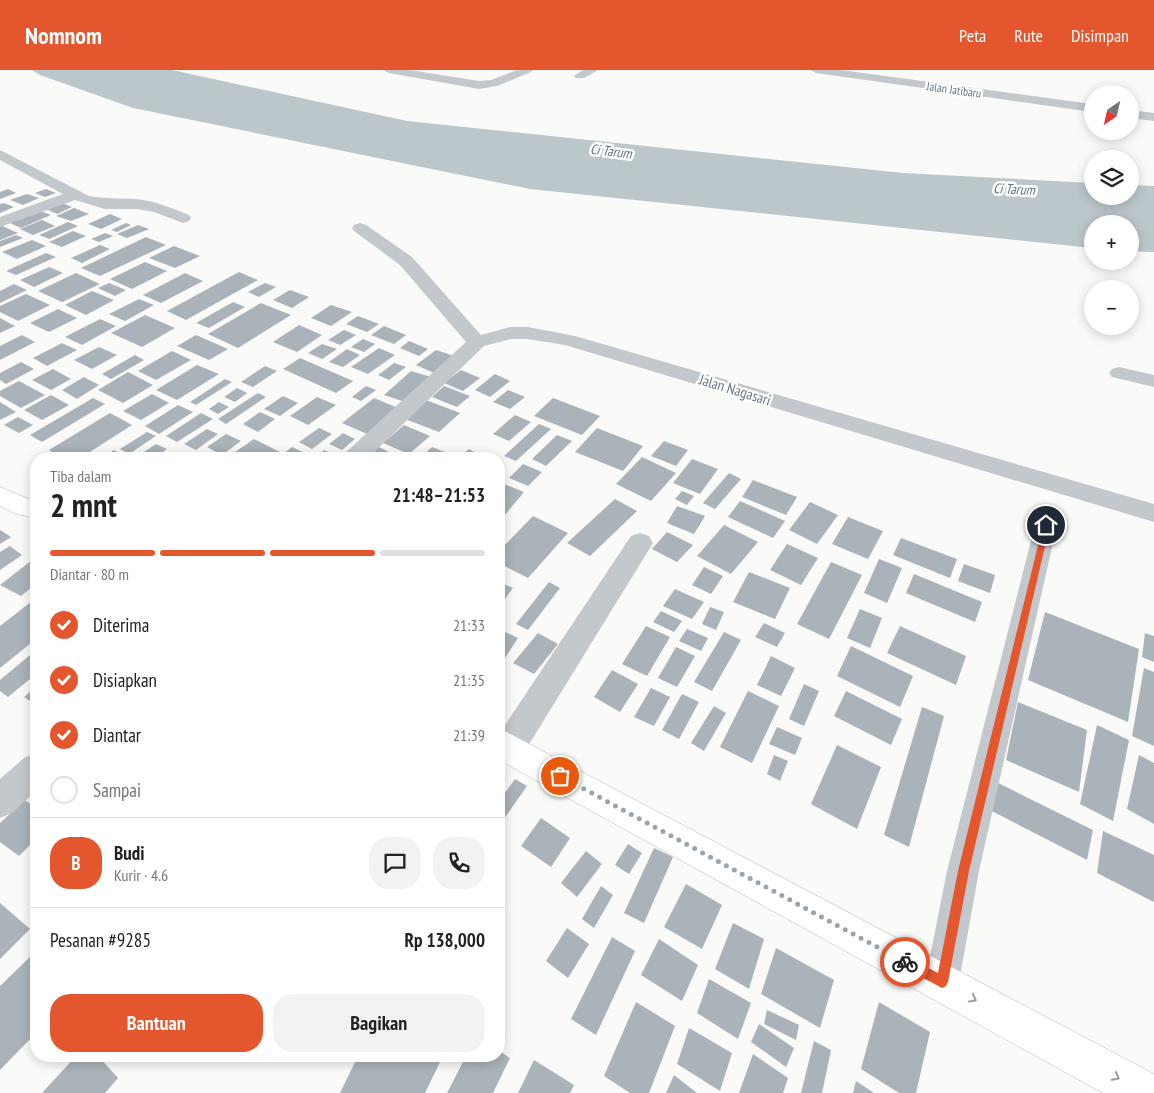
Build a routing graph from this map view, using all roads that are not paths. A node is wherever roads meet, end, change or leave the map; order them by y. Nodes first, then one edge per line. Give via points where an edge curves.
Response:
1 (389, 70) edge
2 (527, 70) edge
3 (592, 70) edge
4 (816, 70) edge
5 (580, 76) dead end
6 (1084, 107) edge
7 (1139, 115) edge
8 (1154, 117) edge
9 (1, 156) edge
10 (74, 195) junction
11 (183, 218) dead end
12 (0, 222) edge
13 (360, 228) dead end
14 (477, 342) junction
15 (1119, 374) dead end
16 (1154, 381) edge
17 (360, 452) edge
18 (0, 496) edge
19 (1154, 513) edge
20 (30, 514) edge
21 (1046, 525) dead end
22 (640, 543) dead end
23 (505, 745) edge
24 (505, 747) edge
25 (30, 774) edge
26 (0, 801) edge
27 (942, 982) junction
28 (1146, 1093) edge

1 - 2 street via 479,85 493,84
3 - 5 street
4 - 6 street, Jalan Jatibaru
7 - 8 street
9 - 10 street
10 - 11 street via 93,202 158,208
10 - 12 street
13 - 14 street via 406,261
14 - 17 street, Jalan Nagasari
14 - 19 street, Jalan Nagasari via 510,333 568,340
15 - 16 street
18 - 20 main road
21 - 27 lane via 963,871
22 - 23 street
24 - 27 main road
25 - 26 street
27 -> 28 main road

